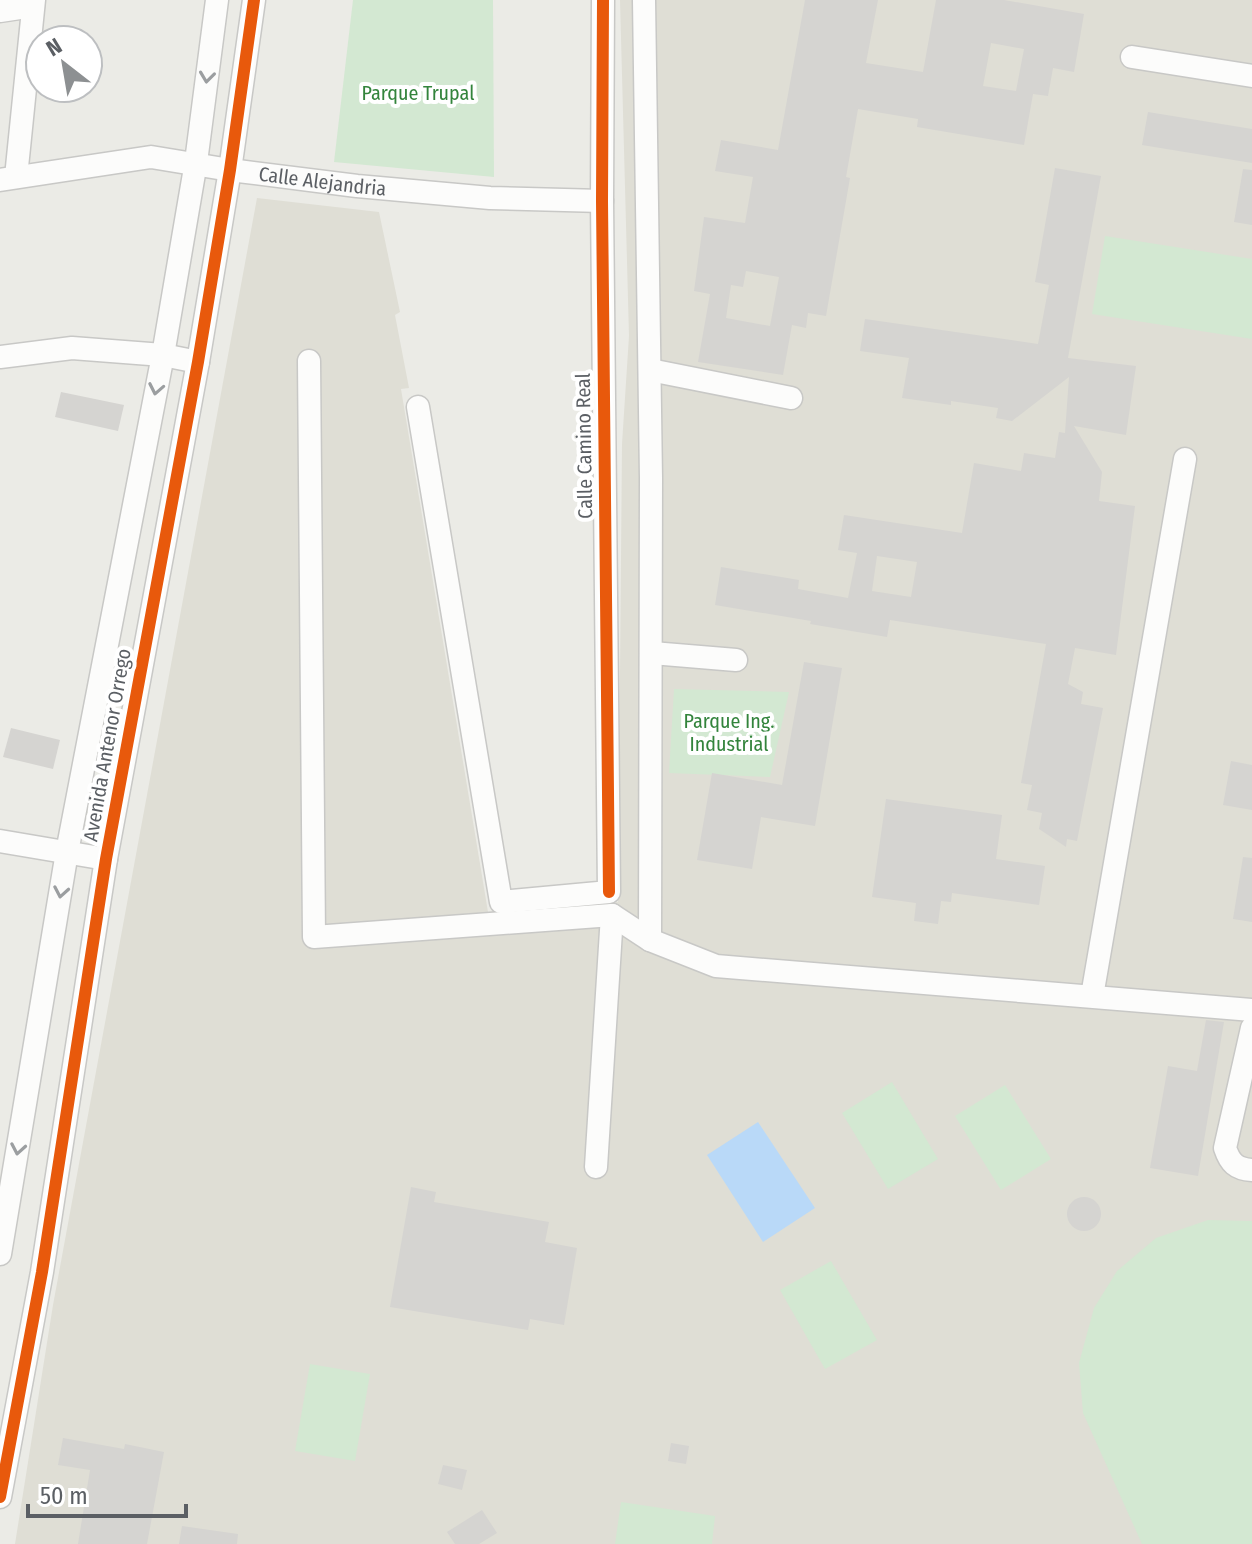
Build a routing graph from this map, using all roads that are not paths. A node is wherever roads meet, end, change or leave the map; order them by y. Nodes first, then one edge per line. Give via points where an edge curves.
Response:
1 (217, 0) edge
2 (254, 0) edge
3 (603, 0) edge
4 (644, 0) edge
5 (33, 3) edge
6 (0, 11) edge
7 (1132, 57) dead end
8 (1252, 76) edge
9 (196, 162) junction
10 (230, 170) junction
11 (8, 179) edge
12 (602, 201) junction
13 (163, 355) junction
14 (0, 357) edge
15 (309, 361) dead end
16 (198, 362) junction
17 (650, 370) junction
18 (791, 398) dead end
19 (418, 407) dead end
20 (1185, 459) dead end
21 (652, 653) junction
22 (736, 660) dead end
23 (0, 841) edge
24 (67, 852) junction
25 (106, 859) junction
26 (612, 915) junction
27 (650, 940) junction
28 (1092, 996) junction
29 (1252, 1010) edge
30 (1252, 1028) edge
31 (596, 1167) dead end
32 (1252, 1170) edge
33 (0, 1254) edge
34 (0, 1495) edge

1 -> 9 street, Avenida Antenor Orrego
2 - 10 street, Avenida Antenor Orrego
3 - 12 street, Calle Camino Real
4 - 17 street
5 - 6 street
5 - 11 street
7 - 8 street
9 - 10 street, Calle Alejandria
9 - 11 street, Calle Alejandria via 151,157
9 - 13 street, Avenida Antenor Orrego
10 - 12 street, Calle Alejandria via 490,198
10 - 16 street, Avenida Antenor Orrego
12 - 19 street, Calle Camino Real via 609,892 501,902
13 - 14 street via 72,348
13 - 16 street
13 -> 24 street, Avenida Antenor Orrego
15 - 26 street via 314,937
16 - 25 street, Avenida Antenor Orrego
17 - 18 street
17 - 21 street
20 - 28 street
21 - 22 street
21 - 27 street
23 - 24 street
24 - 25 street
24 -> 33 street, Avenida Antenor Orrego
25 - 34 street, Avenida Antenor Orrego via 42,1272
26 - 27 street
26 - 31 street
27 - 28 street via 716,966
28 - 29 street
30 - 32 street via 1225,1148 1229,1161

